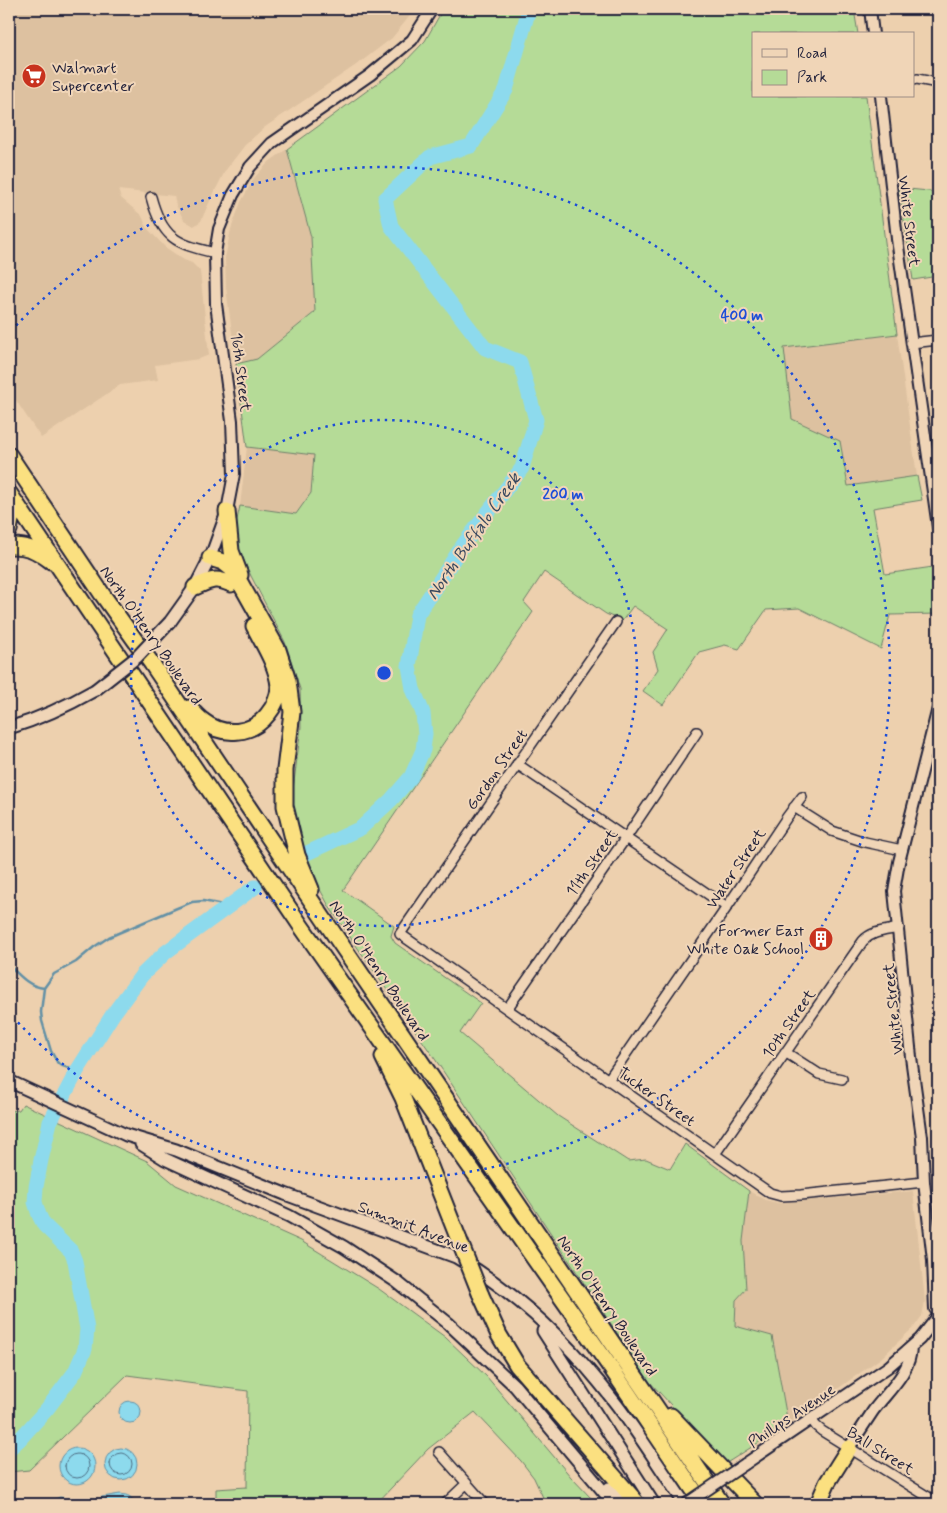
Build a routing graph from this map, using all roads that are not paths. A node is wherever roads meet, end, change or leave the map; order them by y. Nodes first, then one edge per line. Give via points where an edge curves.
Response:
1 (432, 9) edge
2 (870, 9) edge
3 (873, 32) edge
4 (914, 80) edge
5 (938, 83) edge
6 (880, 98) edge
7 (151, 196) dead end
8 (215, 253) junction
9 (938, 340) edge
10 (911, 343) junction
11 (9, 455) edge
12 (9, 493) edge
13 (9, 499) edge
14 (227, 511) junction
15 (938, 527) edge
16 (9, 530) edge
17 (9, 546) edge
18 (210, 558) junction
19 (58, 565) junction
20 (238, 587) junction
21 (195, 588) junction
22 (616, 622) dead end
23 (152, 664) junction
24 (938, 708) edge
25 (9, 728) edge
26 (697, 732) dead end
27 (517, 764) junction
28 (802, 797) dead end
29 (794, 808) junction
30 (625, 839) junction
31 (902, 850) junction
32 (727, 907) junction
33 (323, 918) junction
34 (899, 928) junction
35 (400, 934) joint
36 (507, 1009) junction
37 (364, 1018) junction
38 (785, 1052) junction
39 (842, 1079) dead end
40 (608, 1080) junction
41 (9, 1081) edge
42 (126, 1135) junction
43 (715, 1154) junction
44 (924, 1182) junction
45 (935, 1262) edge
46 (522, 1305) junction
47 (938, 1311) edge
48 (938, 1316) edge
49 (912, 1347) junction
50 (639, 1381) junction
51 (811, 1419) junction
52 (849, 1448) junction
53 (568, 1450) junction
54 (439, 1452) dead end
55 (466, 1484) junction
56 (938, 1503) edge
57 (445, 1504) edge
58 (485, 1504) edge
59 (614, 1504) edge
60 (624, 1504) edge
61 (638, 1504) edge
62 (654, 1504) edge
63 (686, 1504) edge
64 (703, 1504) edge
65 (722, 1504) edge
66 (755, 1504) edge
67 (818, 1504) edge

1 - 8 street, 16th Street via 412,40 370,75 272,143 250,167 230,201 219,229
2 - 3 street
4 - 5 street
6 - 10 street, White Street
7 - 8 street via 162,227 172,237 190,247
8 - 14 street, 16th Street via 216,304 232,421 234,474
9 - 10 street
10 - 15 street, White Street
11 - 23 highway, North O'Henry Boulevard
12 - 19 highway, North O'Henry Boulevard
13 - 16 highway via 12,514
14 - 18 street, 16th Street
14 - 20 highway
17 - 19 highway via 35,550
18 - 20 highway
18 - 21 main road, 16th Street
19 - 37 highway, North O'Henry Boulevard
20 - 21 highway via 215,579
20 - 23 highway via 277,674 279,688 266,717 248,730 216,729 201,720
20 - 33 highway via 278,650 288,682 292,712 285,770 286,806 297,855
21 - 25 main road, 16th Street, bridge via 170,622 137,657 95,690 43,716
22 - 27 street, Gordon Street
23 - 33 highway, North O'Henry Boulevard
24 - 31 street, White Street
26 - 30 street, 11th Street
27 - 30 street
27 - 35 street, Gordon Street
28 - 29 street, Water Street
29 - 31 street via 832,831
29 - 32 street, Water Street
30 - 32 street
30 - 36 street, 11th Street
31 - 34 street, White Street via 894,891
32 - 40 street, Water Street
33 - 50 highway, North O'Henry Boulevard
34 - 38 street, 10th Street via 868,935 862,941
34 - 44 street, White Street
35 - 36 street, Tucker Street
36 - 40 street, Tucker Street
37 - 61 highway, bridge via 403,1098 499,1335 518,1364
37 - 64 highway, North O'Henry Boulevard via 606,1360
38 - 39 street via 819,1074
38 - 43 street, 10th Street
40 - 43 street, Tucker Street
41 - 42 main road, Summit Avenue
42 - 46 main road, Summit Avenue via 176,1150 456,1257 506,1290
42 - 53 main road, Summit Avenue via 165,1159 289,1216 397,1282 448,1323 515,1386
43 - 44 street, Tucker Street via 770,1193 781,1196
44 - 45 street, White Street
45 - 47 street, White Street via 935,1309
46 - 62 main road via 547,1336
46 - 63 main road, Summit Avenue via 576,1356 613,1400
48 - 49 street, Phillips Avenue
49 - 51 street, Phillips Avenue
49 - 52 street, Phillips Avenue via 908,1365
50 - 65 highway, North O'Henry Boulevard
50 - 66 highway
51 - 52 street, Ball Street via 822,1431
51 - 63 street, Phillips Avenue, bridge
52 - 56 street, Ball Street
52 - 67 highway via 826,1483
53 - 59 main road, Summit Avenue
53 - 60 main road via 584,1460
54 - 55 street
55 - 57 street
55 - 58 street

